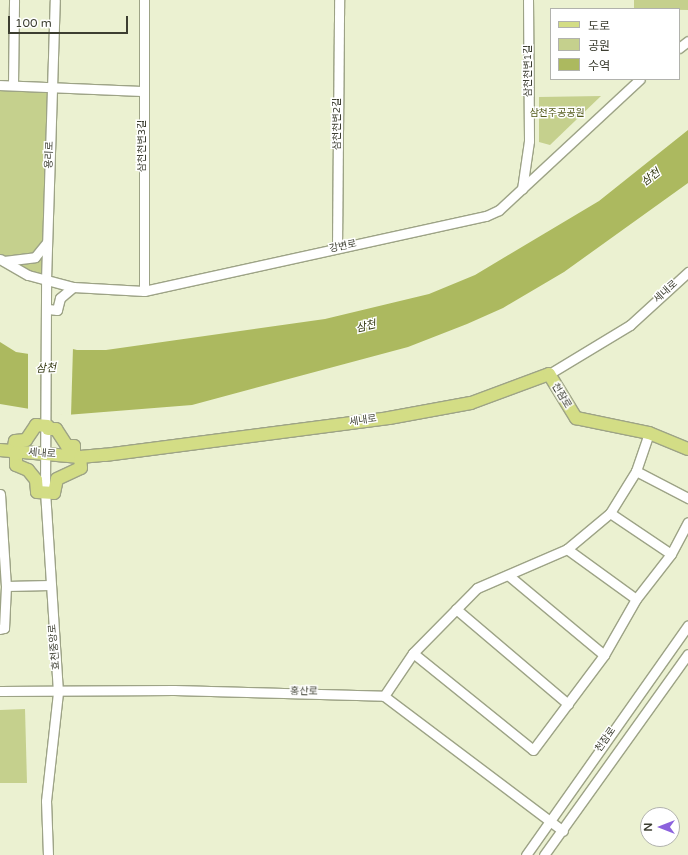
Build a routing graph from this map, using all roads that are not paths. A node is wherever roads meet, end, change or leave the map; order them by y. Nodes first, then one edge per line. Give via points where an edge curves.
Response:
1 (14, 0) edge
2 (55, 0) edge
3 (144, 0) edge
4 (339, 0) edge
5 (528, 0) edge
6 (688, 41) edge
7 (680, 47) edge
8 (639, 80) edge
9 (0, 85) edge
10 (13, 85) junction
11 (52, 87) junction
12 (143, 91) junction
13 (522, 189) junction
14 (47, 242) junction
15 (337, 248) junction
16 (2, 260) edge
17 (688, 272) edge
18 (46, 283) junction
19 (72, 289) junction
20 (144, 291) junction
21 (48, 309) junction
22 (549, 374) junction
23 (48, 431) junction
24 (648, 433) junction
25 (688, 449) edge
26 (0, 450) edge
27 (14, 452) junction
28 (48, 454) junction
29 (77, 457) junction
30 (636, 471) junction
31 (45, 492) junction
32 (0, 494) edge
33 (688, 498) edge
34 (610, 513) junction
35 (688, 522) edge
36 (567, 549) junction
37 (671, 554) junction
38 (508, 575) junction
39 (50, 585) junction
40 (6, 586) junction
41 (636, 599) junction
42 (456, 609) junction
43 (688, 625) edge
44 (0, 629) edge
45 (412, 653) junction
46 (688, 654) edge
47 (604, 655) junction
48 (0, 691) edge
49 (58, 692) junction
50 (384, 696) junction
51 (568, 704) junction
52 (550, 820) junction
53 (563, 831) junction
54 (48, 855) edge
55 (526, 855) edge
56 (544, 855) edge

1 - 10 street
2 - 11 street, 용리로
3 - 12 street, 삼천천변3길
4 - 15 street, 삼천천변2길
5 - 13 street, 삼천천변1길 via 528,141
6 - 7 street
8 - 13 street, 강변로
9 - 10 street
10 - 11 street
11 - 12 street
11 - 14 street, 용리로
12 - 20 street, 삼천천변3길
13 - 15 street, 강변로 via 486,216
14 - 16 street via 35,257
14 - 18 street, 용리로
15 - 20 street, 강변로
16 - 18 street, 강변로
17 - 22 street, 세내로 via 630,325
18 - 19 street, 강변로
18 - 21 street, 용리로
19 - 20 street, 강변로
19 - 21 street via 60,298 57,310
21 - 23 street, 용리로
22 - 24 main road, 천잠로 via 576,418
22 - 29 main road, 세내로 via 471,403 437,410
23 - 27 main road via 36,425 30,437 15,441
23 - 28 street, 효천중앙로
23 - 29 main road via 56,429 67,446 74,446
24 - 25 main road, 천잠로
24 - 30 street
26 - 27 main road, 세내로
27 - 28 main road, 세내로
27 - 31 main road via 16,465 28,470 36,480 37,492
28 - 29 main road, 세내로
28 - 31 street, 효천중앙로
29 - 31 main road via 81,468 57,479 54,493
30 - 33 street
30 - 34 street
31 - 39 street, 효천중앙로
32 - 40 street
34 - 36 street
34 - 37 street
35 - 37 street
36 - 38 street
36 - 41 street
37 - 41 street
38 - 42 street via 477,588
38 - 47 street
39 - 40 street
39 - 49 street, 효천중앙로
40 - 44 street via 4,628
41 - 47 street
42 - 45 street
42 - 51 street
43 - 52 street, 천잠로
45 - 50 street
45 - 51 street via 533,750
46 - 53 street, 천잠로
47 - 51 street
48 - 49 street, 홍산로
49 - 50 street, 홍산로 via 174,690
49 - 54 street, 효천중앙로 via 46,801
50 - 52 street
52 - 53 street
52 - 55 street, 천잠로
53 - 56 street, 천잠로

